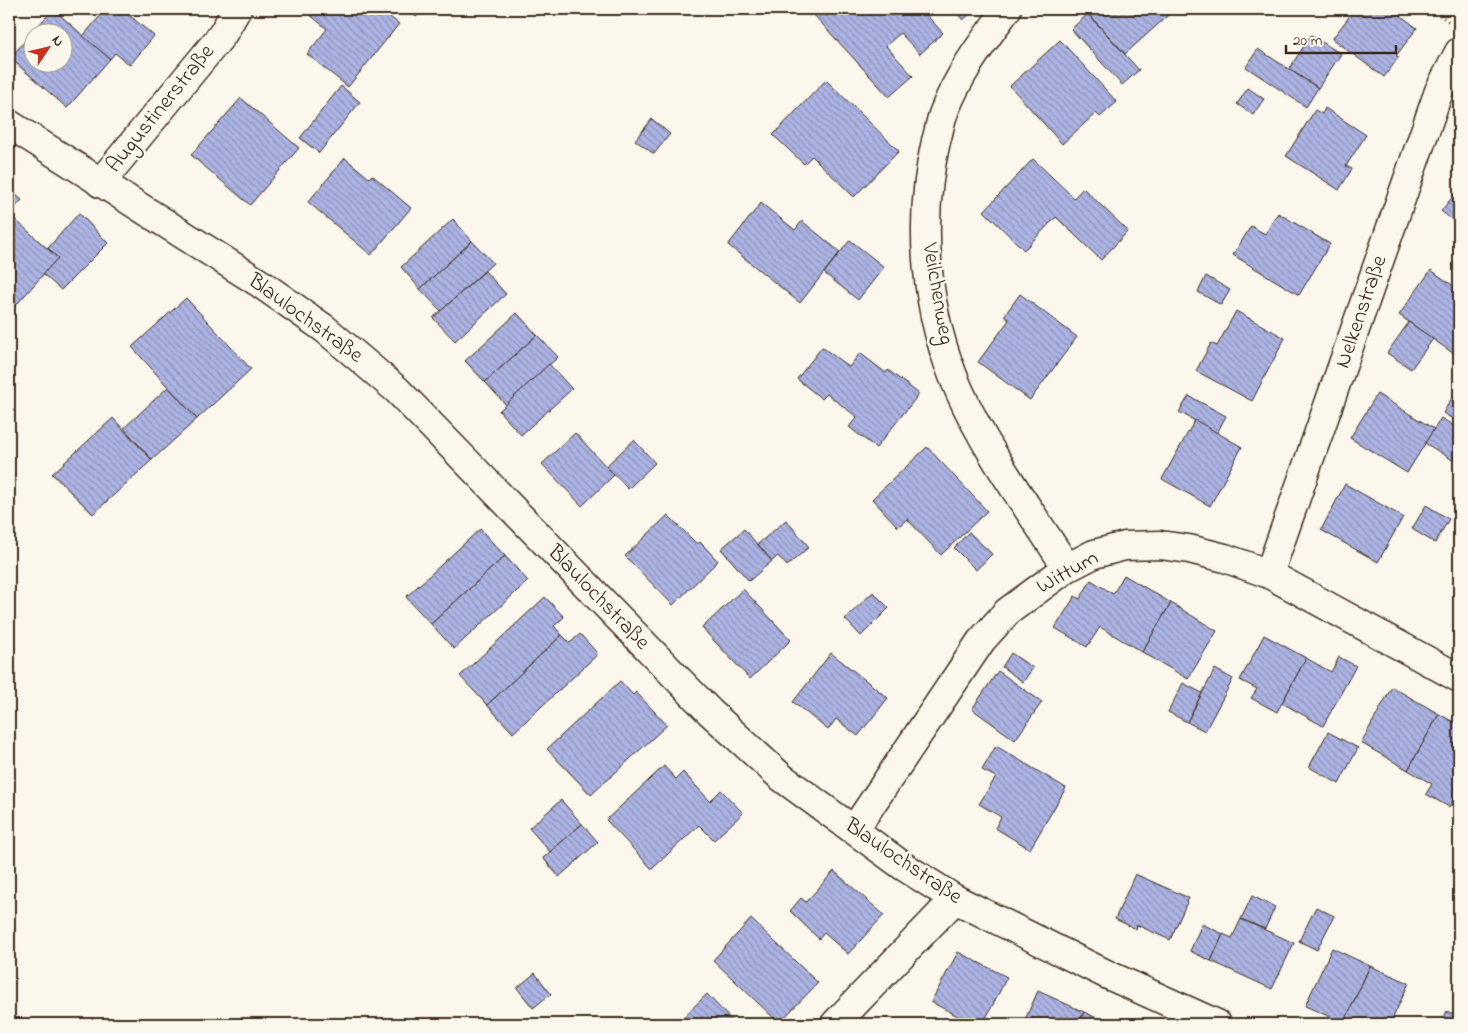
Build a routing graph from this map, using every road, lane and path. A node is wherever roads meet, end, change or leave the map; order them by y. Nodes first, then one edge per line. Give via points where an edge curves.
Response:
1 (237, 9) edge
2 (1007, 9) edge
3 (1431, 9) edge
4 (1452, 24) dead end
5 (1459, 52) edge
6 (9, 124) edge
7 (100, 183) junction
8 (1068, 568) junction
9 (1269, 574) junction
10 (1459, 678) edge
11 (854, 830) junction
12 (955, 899) junction
13 (835, 1024) edge
14 (1218, 1024) edge

1 - 7 street, Augustinerstraße via 222,34
2 - 8 street, Veilchenweg via 967,63 943,113 929,174 925,251 937,325 958,389 986,444
3 - 4 path
5 - 9 street, Nelkenstraße via 1439,90
6 - 7 street, Blaulochstraße
7 - 11 street, Blaulochstraße via 261,284 325,329 397,390 710,712 781,777
8 - 9 street, Wittum via 1094,554 1125,546 1160,545 1224,558
8 - 11 street, Wittum via 1007,612 981,641
9 - 10 street, Wittum
11 - 12 street, Blaulochstraße
12 - 13 street
12 - 14 street, Blaulochstraße via 1106,974

